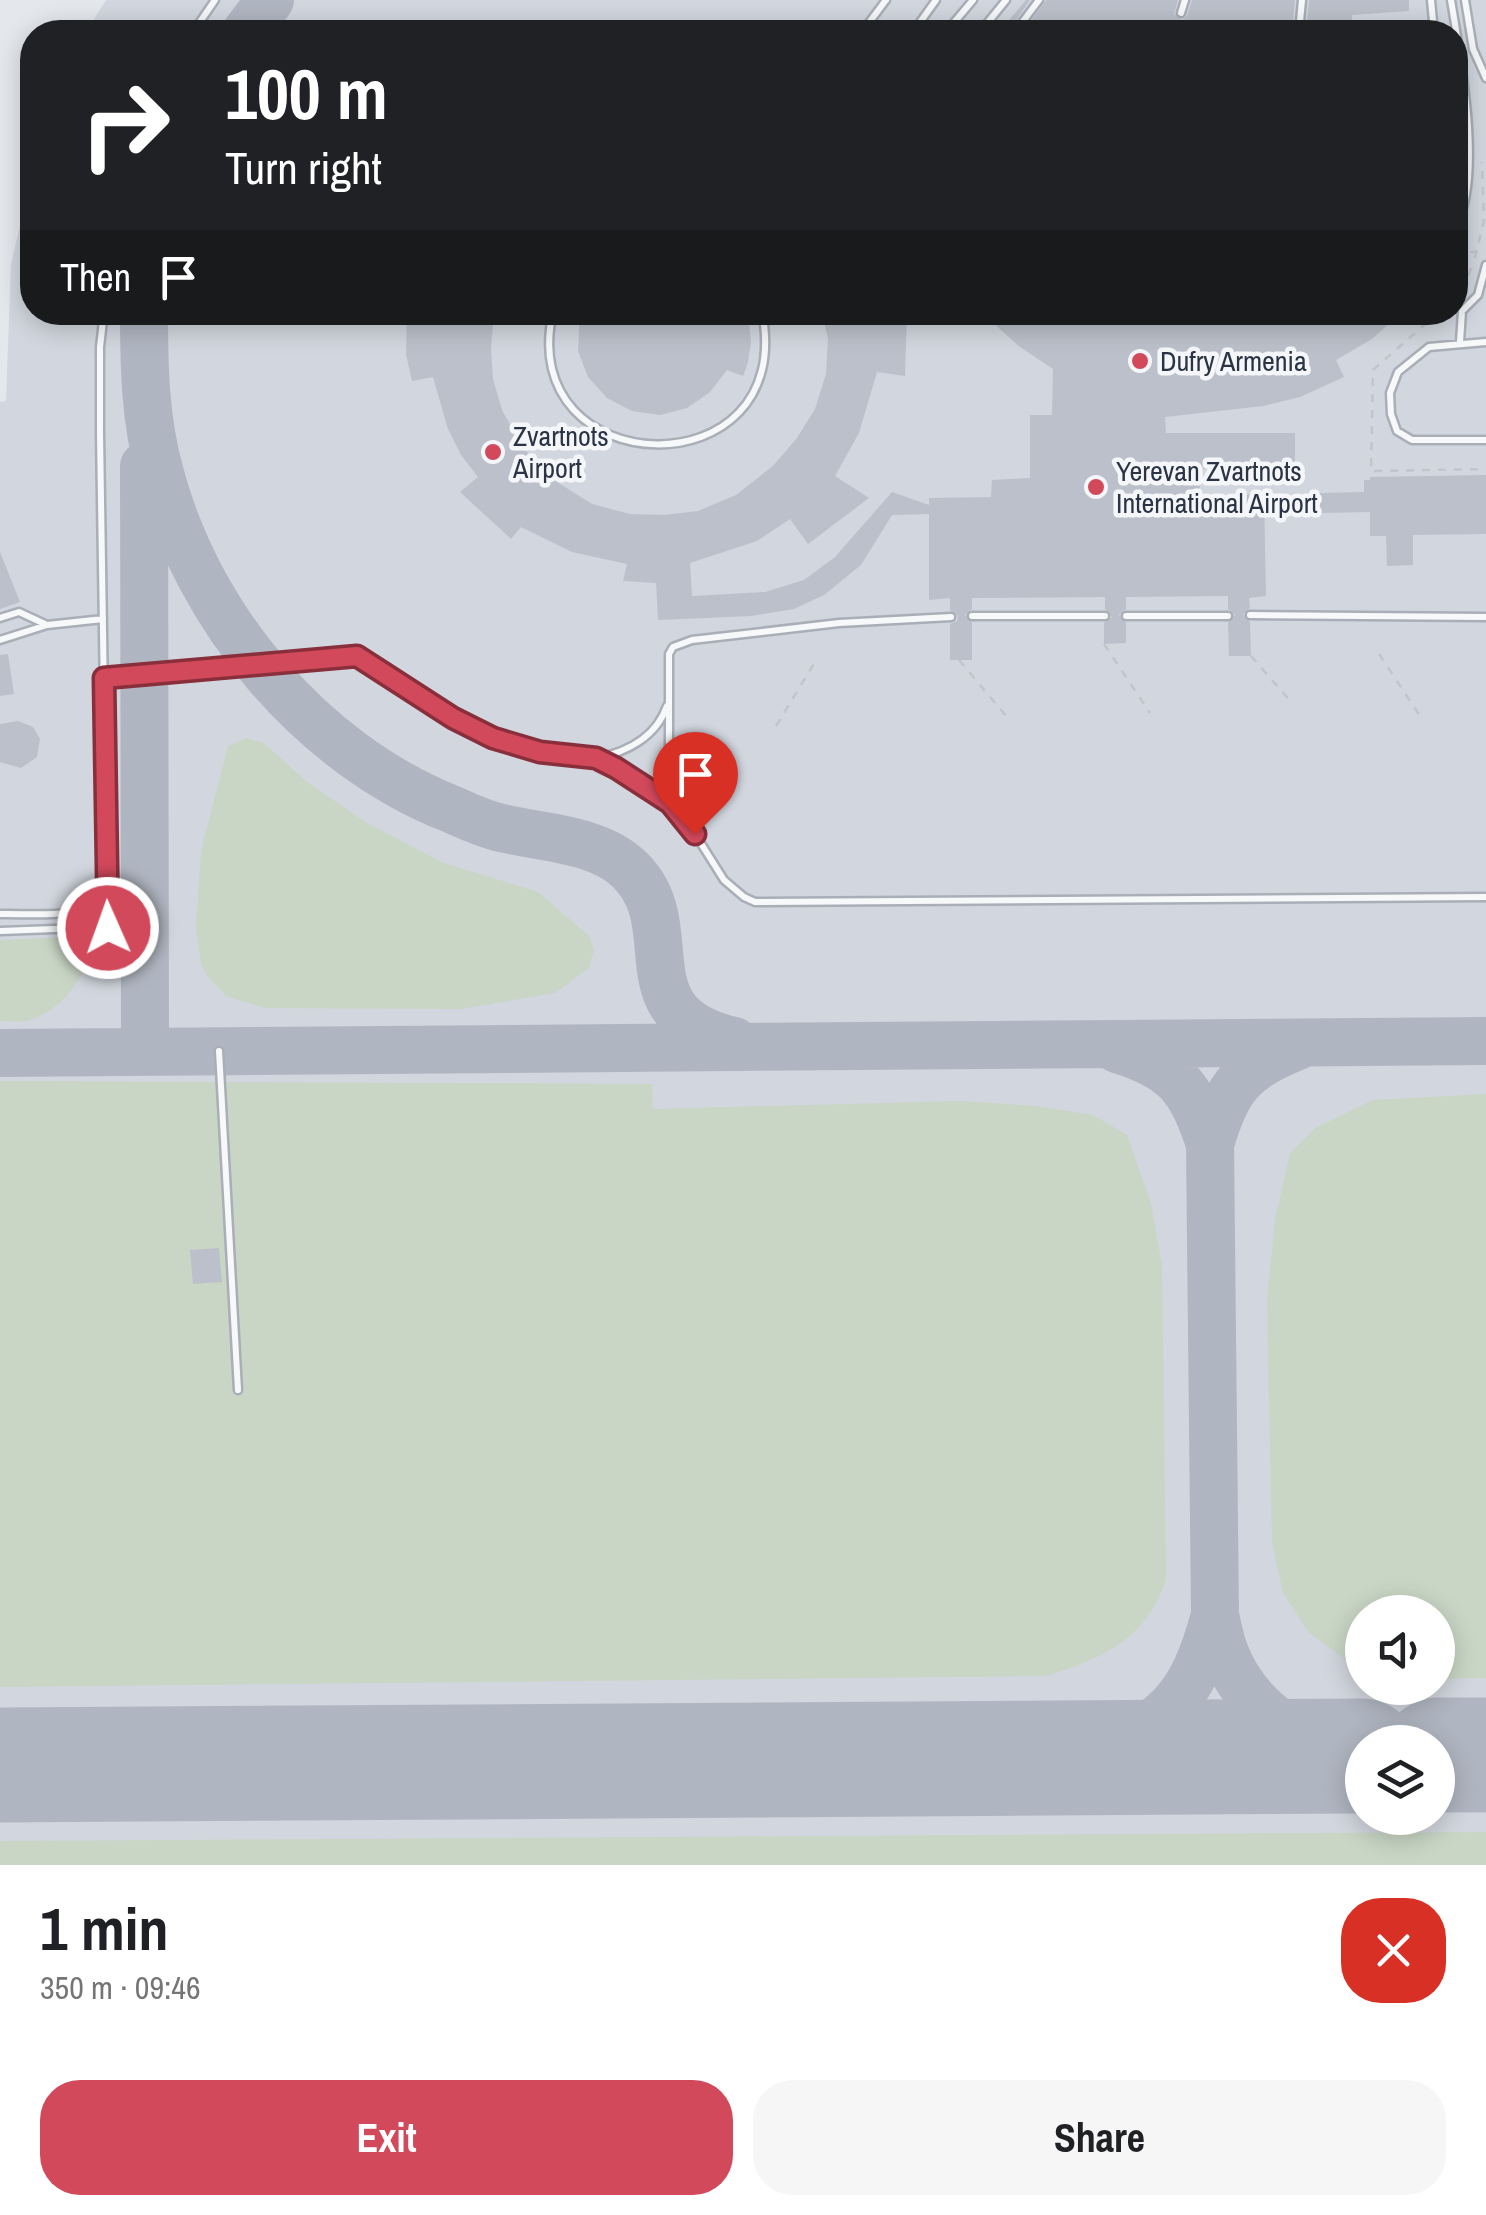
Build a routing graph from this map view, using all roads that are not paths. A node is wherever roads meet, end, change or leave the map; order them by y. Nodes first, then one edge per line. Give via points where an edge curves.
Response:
1 (973, 0) edge
2 (1006, 0) edge
3 (1185, 0) edge
4 (1466, 0) edge
5 (1181, 13) dead end
6 (956, 20) edge
7 (990, 20) edge
8 (1486, 78) edge
9 (1486, 265) edge
10 (1482, 295) edge
11 (102, 325) edge
12 (553, 325) edge
13 (764, 325) edge
14 (1461, 325) edge
15 (1460, 342) junction
16 (1486, 342) edge
17 (1486, 440) edge
18 (1250, 615) dead end
19 (972, 616) dead end
20 (1104, 616) dead end
21 (1126, 616) dead end
22 (1228, 616) dead end
23 (1486, 616) edge
24 (950, 617) dead end
25 (0, 618) edge
26 (104, 619) junction
27 (46, 625) junction
28 (0, 640) edge
29 (104, 678) junction
30 (669, 702) junction
31 (596, 758) junction
32 (670, 803) junction
33 (107, 895) junction
34 (1486, 897) edge
35 (0, 914) edge
36 (0, 931) edge
37 (219, 1051) dead end
38 (238, 1390) dead end

1 - 6 lane
2 - 7 lane
3 - 5 lane
4 - 8 lane via 1473,48
9 - 10 lane
11 - 26 lane
12 - 13 lane via 550,351 567,398 604,433 652,447 702,438 742,407 764,362
14 - 15 lane
15 - 16 lane
15 - 17 lane via 1429,347 1398,372 1391,414 1396,431 1412,440
18 - 23 lane
19 - 20 lane
21 - 22 lane
24 - 30 lane via 681,643 670,654
25 - 27 lane via 19,612
26 - 27 lane
26 - 29 lane
27 - 28 lane
29 - 31 lane via 357,656 493,738
29 - 33 lane
30 - 31 lane via 656,728 640,741
30 - 32 lane
31 - 32 lane
32 - 34 lane via 734,890 769,904
33 - 35 lane via 84,909
33 - 36 lane via 108,928
37 - 38 lane

